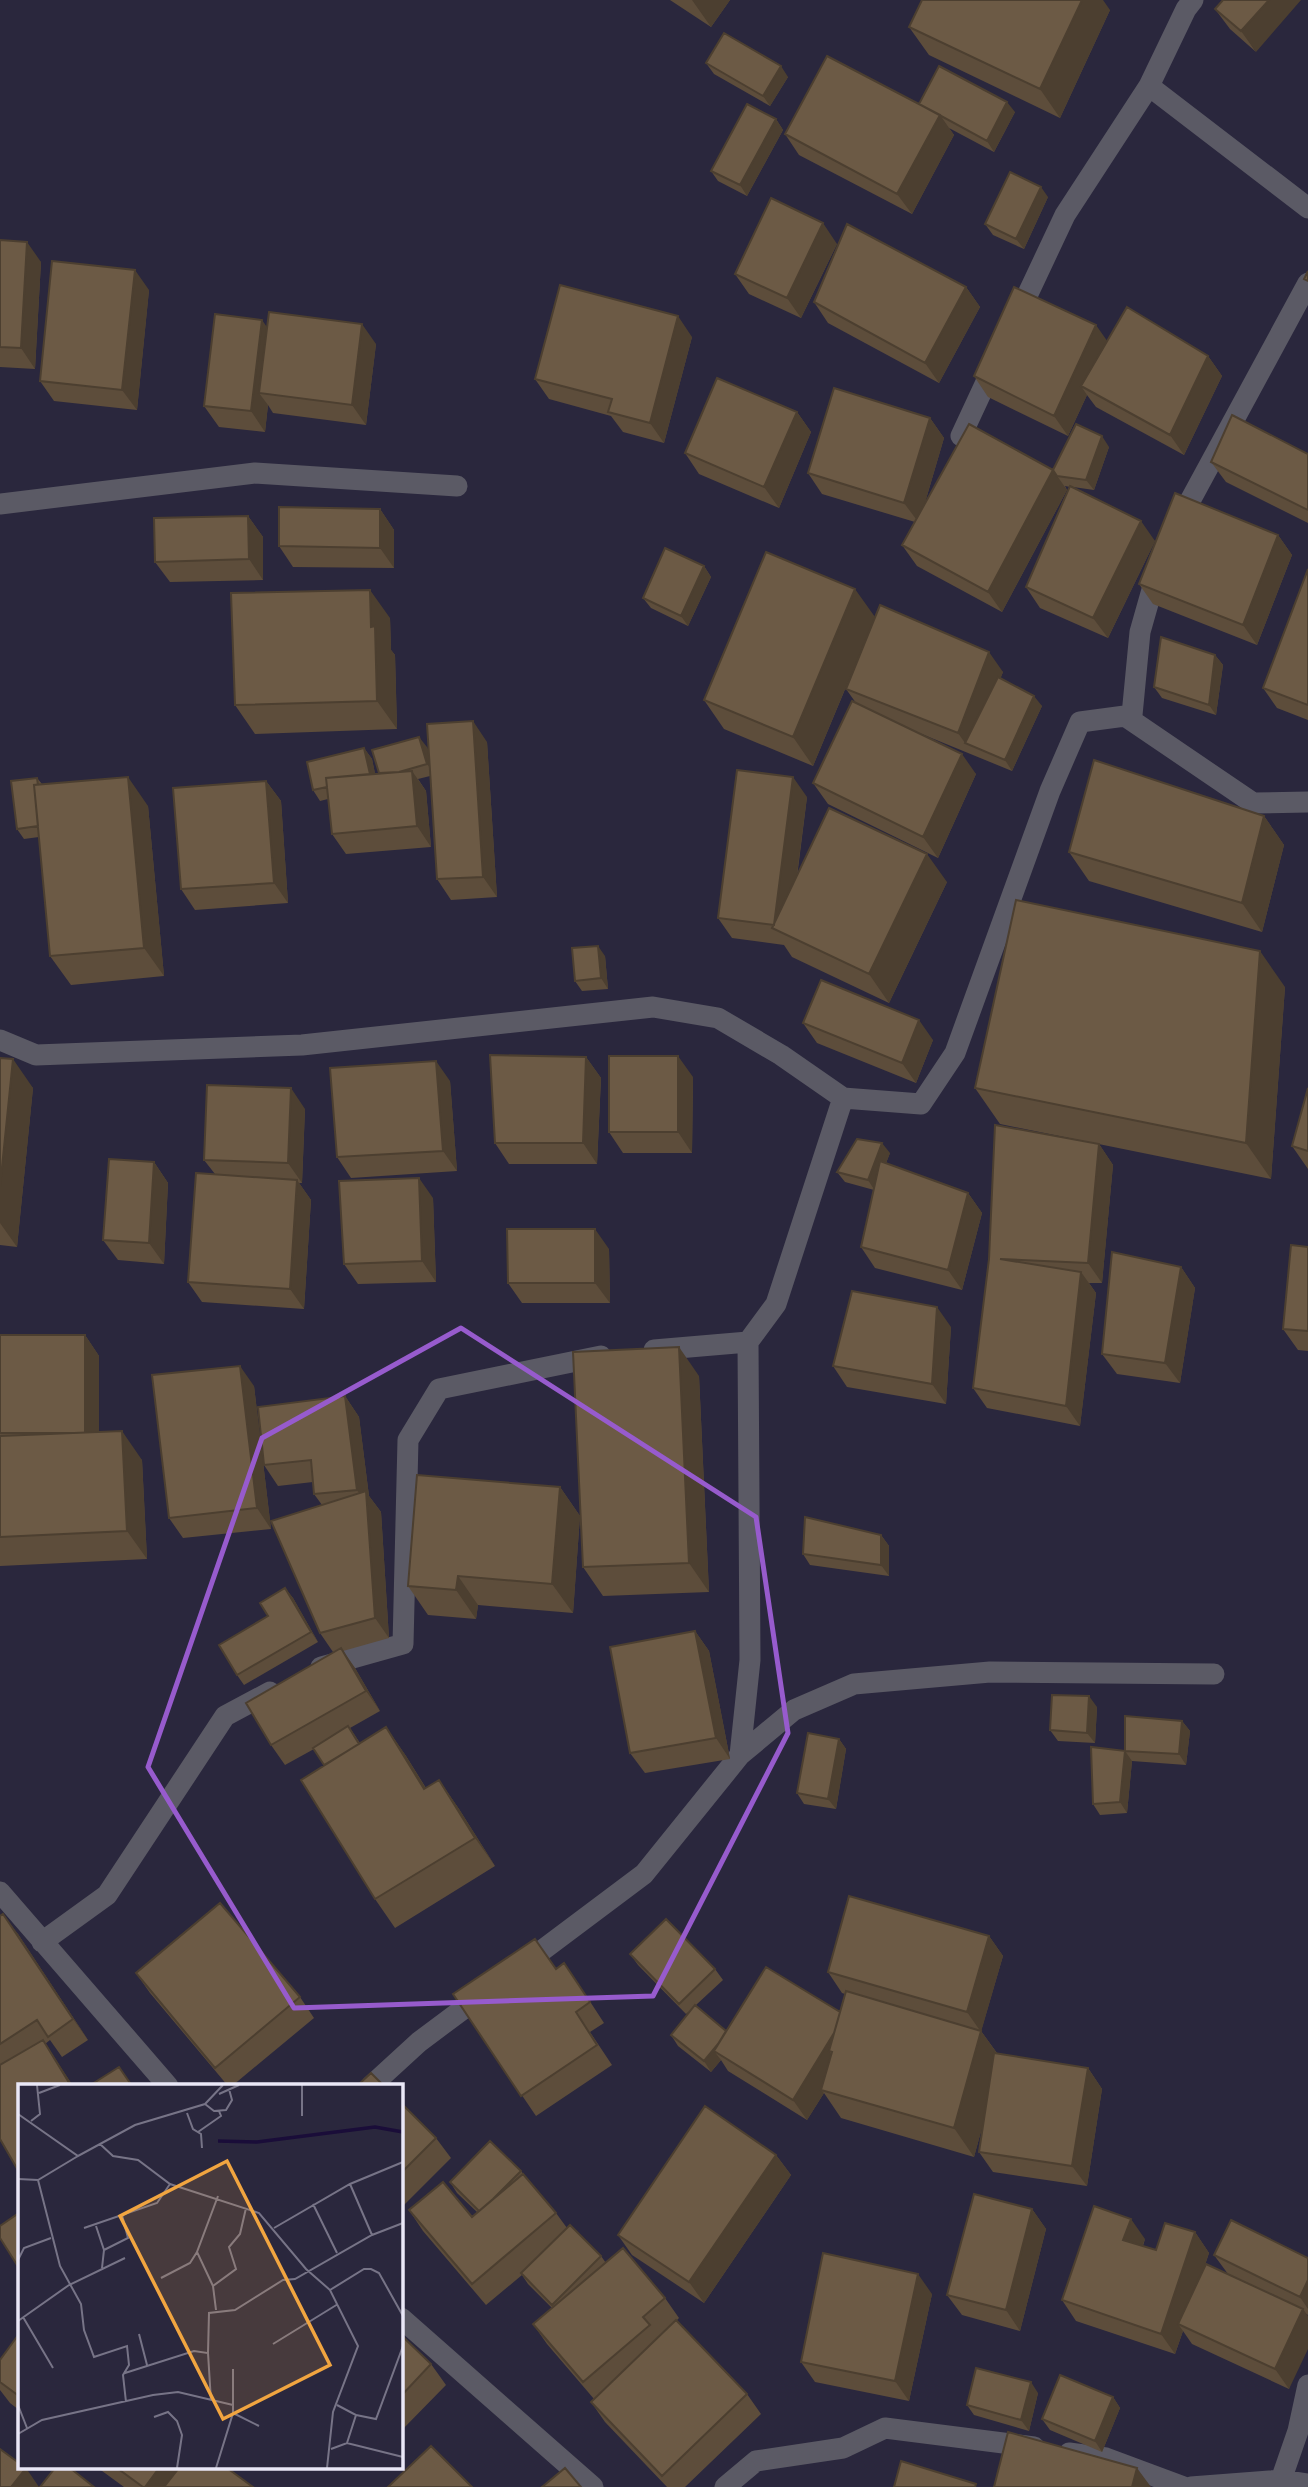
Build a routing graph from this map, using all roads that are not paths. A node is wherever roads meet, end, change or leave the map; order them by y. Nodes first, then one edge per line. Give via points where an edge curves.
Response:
1 (1186, 3) edge
2 (1149, 86) junction
3 (1308, 208) edge
4 (1308, 283) edge
5 (961, 436) edge
6 (457, 486) dead end
7 (0, 504) edge
8 (1125, 716) junction
9 (1308, 802) edge
10 (0, 1040) edge
11 (843, 1098) junction
12 (748, 1342) junction
13 (1214, 1674) dead end
14 (740, 1755) junction
15 (0, 1892) edge
16 (42, 1941) junction
17 (165, 2084) edge
18 (373, 2084) edge
19 (402, 2319) edge
20 (1308, 2385) edge
21 (1281, 2480) junction
22 (1308, 2484) edge
23 (593, 2487) edge
24 (725, 2487) edge
25 (1184, 2487) edge
26 (1191, 2487) edge

1 - 2 street
2 - 3 street
2 - 5 street via 1065,215
4 - 8 street via 1166,546 1140,632 1132,715
6 - 7 street via 255,474
8 - 9 street via 1253,803
8 - 11 street via 1080,722 1050,791 955,1053 921,1104
10 - 11 street via 36,1055 302,1045 653,1007 718,1018
11 - 12 street via 776,1304
12 - 14 street via 751,1660
12 - 16 street via 632,1352 439,1389 408,1440 403,1644 315,1668 225,1716 107,1895
13 - 14 street via 990,1672 853,1684 794,1710
14 - 18 street via 644,1874 419,2042
15 - 16 street
16 - 17 street
19 - 23 street
20 - 21 street
21 - 22 street
21 - 26 street
24 - 25 street via 756,2461 843,2448 885,2428 1106,2458

